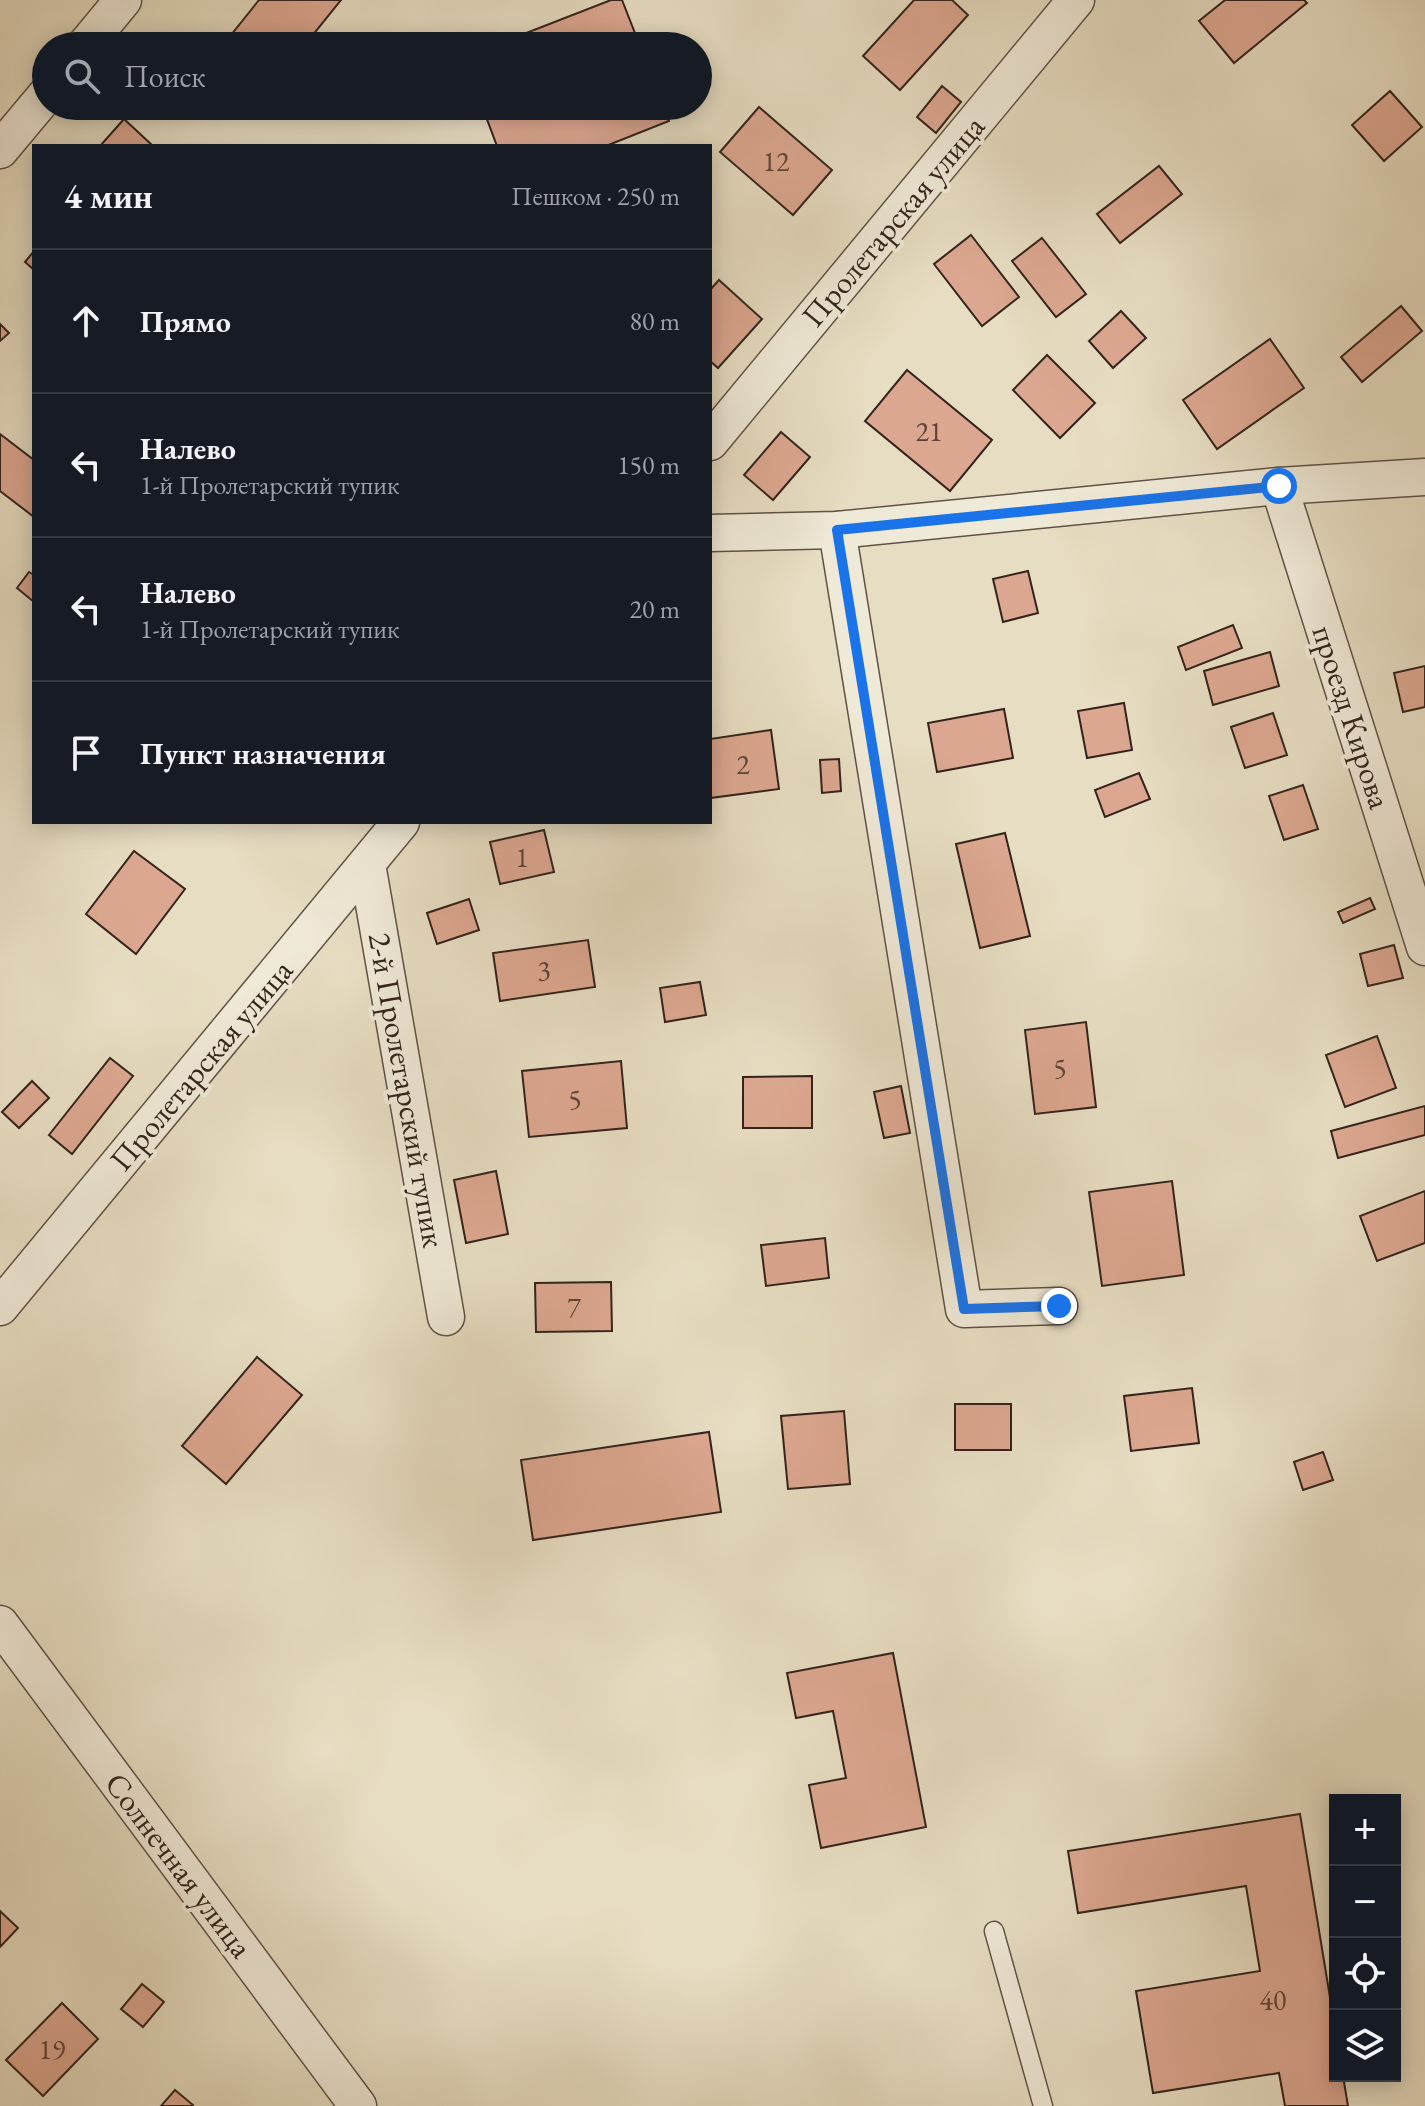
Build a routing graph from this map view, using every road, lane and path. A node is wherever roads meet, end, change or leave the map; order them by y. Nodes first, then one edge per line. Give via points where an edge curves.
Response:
1 (123, 0) edge
2 (1076, 0) edge
3 (97, 32) edge
4 (32, 112) edge
5 (0, 150) edge
6 (712, 440) edge
7 (1425, 477) edge
8 (1279, 486) junction
9 (837, 530) junction
10 (712, 533) edge
11 (399, 824) edge
12 (367, 864) junction
13 (1425, 947) edge
14 (1059, 1306) dead end
15 (0, 1307) edge
16 (446, 1317) dead end
17 (0, 1624) edge
18 (994, 1931) dead end
19 (353, 2104) edge
20 (1043, 2106) edge

1 - 3 street
2 - 6 street, Пролетарская улица
4 - 5 street
7 - 8 street
8 - 9 street
8 - 13 street, проезд Кирова
9 - 10 street
9 - 14 street via 964,1309
11 - 12 street, Пролетарская улица
12 - 15 street, Пролетарская улица
12 - 16 street, 2-й Пролетарский тупик
17 - 19 street, Солнечная улица
18 - 20 lane

